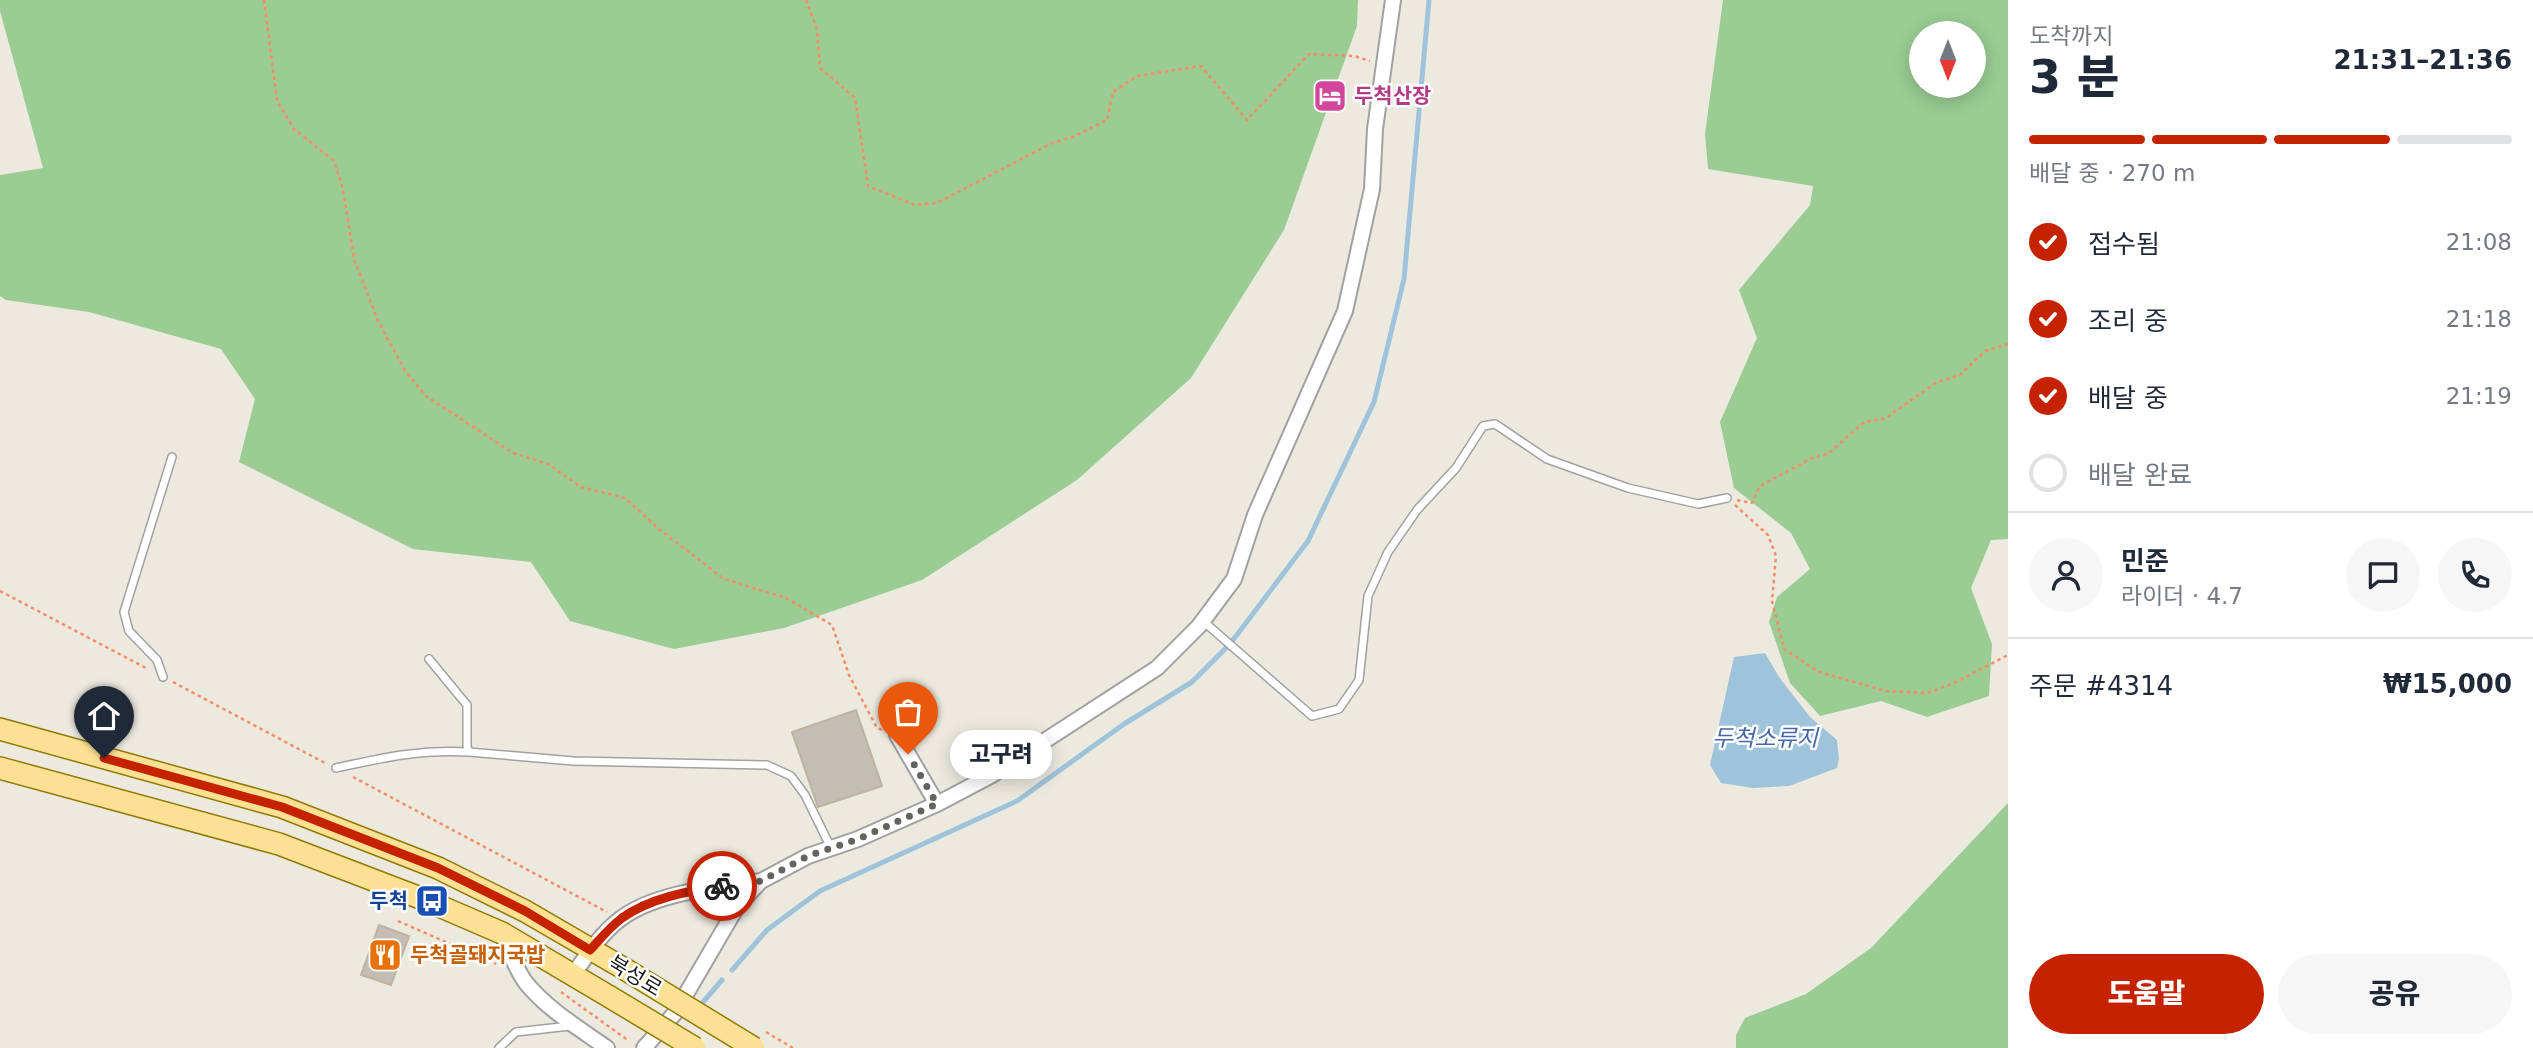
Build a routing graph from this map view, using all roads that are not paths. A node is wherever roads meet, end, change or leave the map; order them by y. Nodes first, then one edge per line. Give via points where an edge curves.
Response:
1 (1393, 0) edge
2 (172, 457) dead end
3 (1727, 498) road end
4 (1208, 625) junction
5 (429, 659) dead end
6 (163, 677) road end
7 (0, 729) edge
8 (897, 735) road end
9 (470, 752) junction
10 (0, 768) edge
11 (336, 768) road end
12 (937, 804) junction
13 (831, 848) junction
14 (761, 881) junction
15 (502, 933) junction
16 (590, 950) junction
17 (573, 975) junction
18 (574, 1025) junction
19 (499, 1048) edge
20 (607, 1048) edge
21 (644, 1048) edge
22 (695, 1048) edge
23 (754, 1048) edge

1 - 4 street via 1372,189 1345,311 1255,515 1234,579
2 - 6 lane via 124,612 128,631 157,660
3 - 4 lane via 1698,504 1629,488 1547,459 1495,424 1483,426 1456,468 1417,510 1388,552 1367,596 1359,680 1339,709 1312,716
4 - 12 street via 1157,668 992,775
5 - 9 lane via 467,705
7 - 16 main road, 북성로 via 282,807 438,868
8 - 12 street
9 - 11 lane via 428,750
9 - 13 lane via 573,761 767,765 791,776
10 - 15 main road, 북성로 via 279,844
12 - 13 street
13 - 14 street
14 - 16 street via 686,891 634,911
14 - 21 street via 738,905 675,1013
15 - 17 main road, 북성로
15 - 18 street via 527,984
16 - 17 street
16 - 23 main road, 북성로, bridge
17 - 22 main road, 북성로, bridge
18 - 19 lane via 516,1032
18 - 20 street

